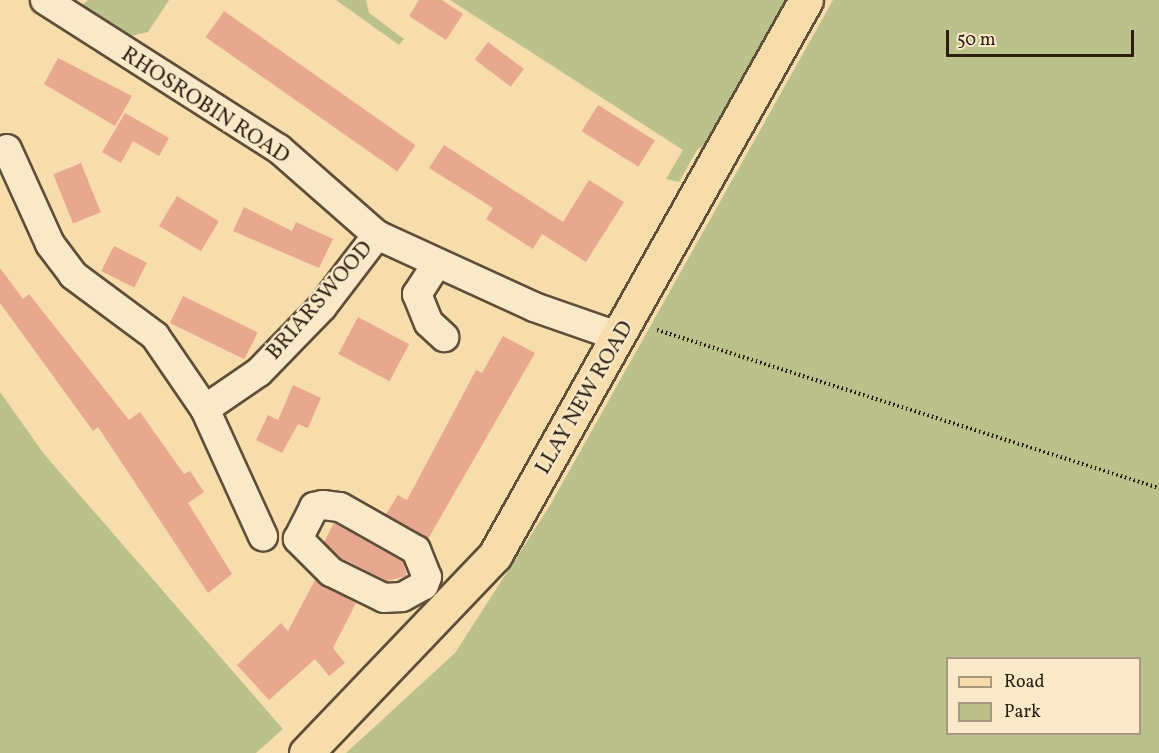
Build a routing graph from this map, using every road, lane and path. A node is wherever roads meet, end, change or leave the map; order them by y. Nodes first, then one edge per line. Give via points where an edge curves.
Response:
1 (45, 0) edge
2 (806, 0) edge
3 (7, 149) dead end
4 (377, 235) junction
5 (436, 264) junction
6 (657, 330) dead end
7 (444, 337) dead end
8 (620, 337) junction
9 (205, 409) junction
10 (1159, 488) edge
11 (263, 536) dead end
12 (424, 585) dead end
13 (452, 605) junction
14 (306, 753) edge

1 - 4 street, RHOSROBIN ROAD via 279,150
2 - 8 main road, LLAY NEW ROAD
3 - 9 street via 50,244 73,275 154,336
4 - 5 street, RHOSROBIN ROAD
4 - 9 street, BRIARSWOOD via 322,307 259,372
5 - 7 street via 417,294 429,323
5 - 8 street, RHOSROBIN ROAD
6 - 10 path
8 - 13 main road, LLAY NEW ROAD via 495,555
9 - 11 street
12 - 13 street
13 - 14 main road, LLAY NEW ROAD

